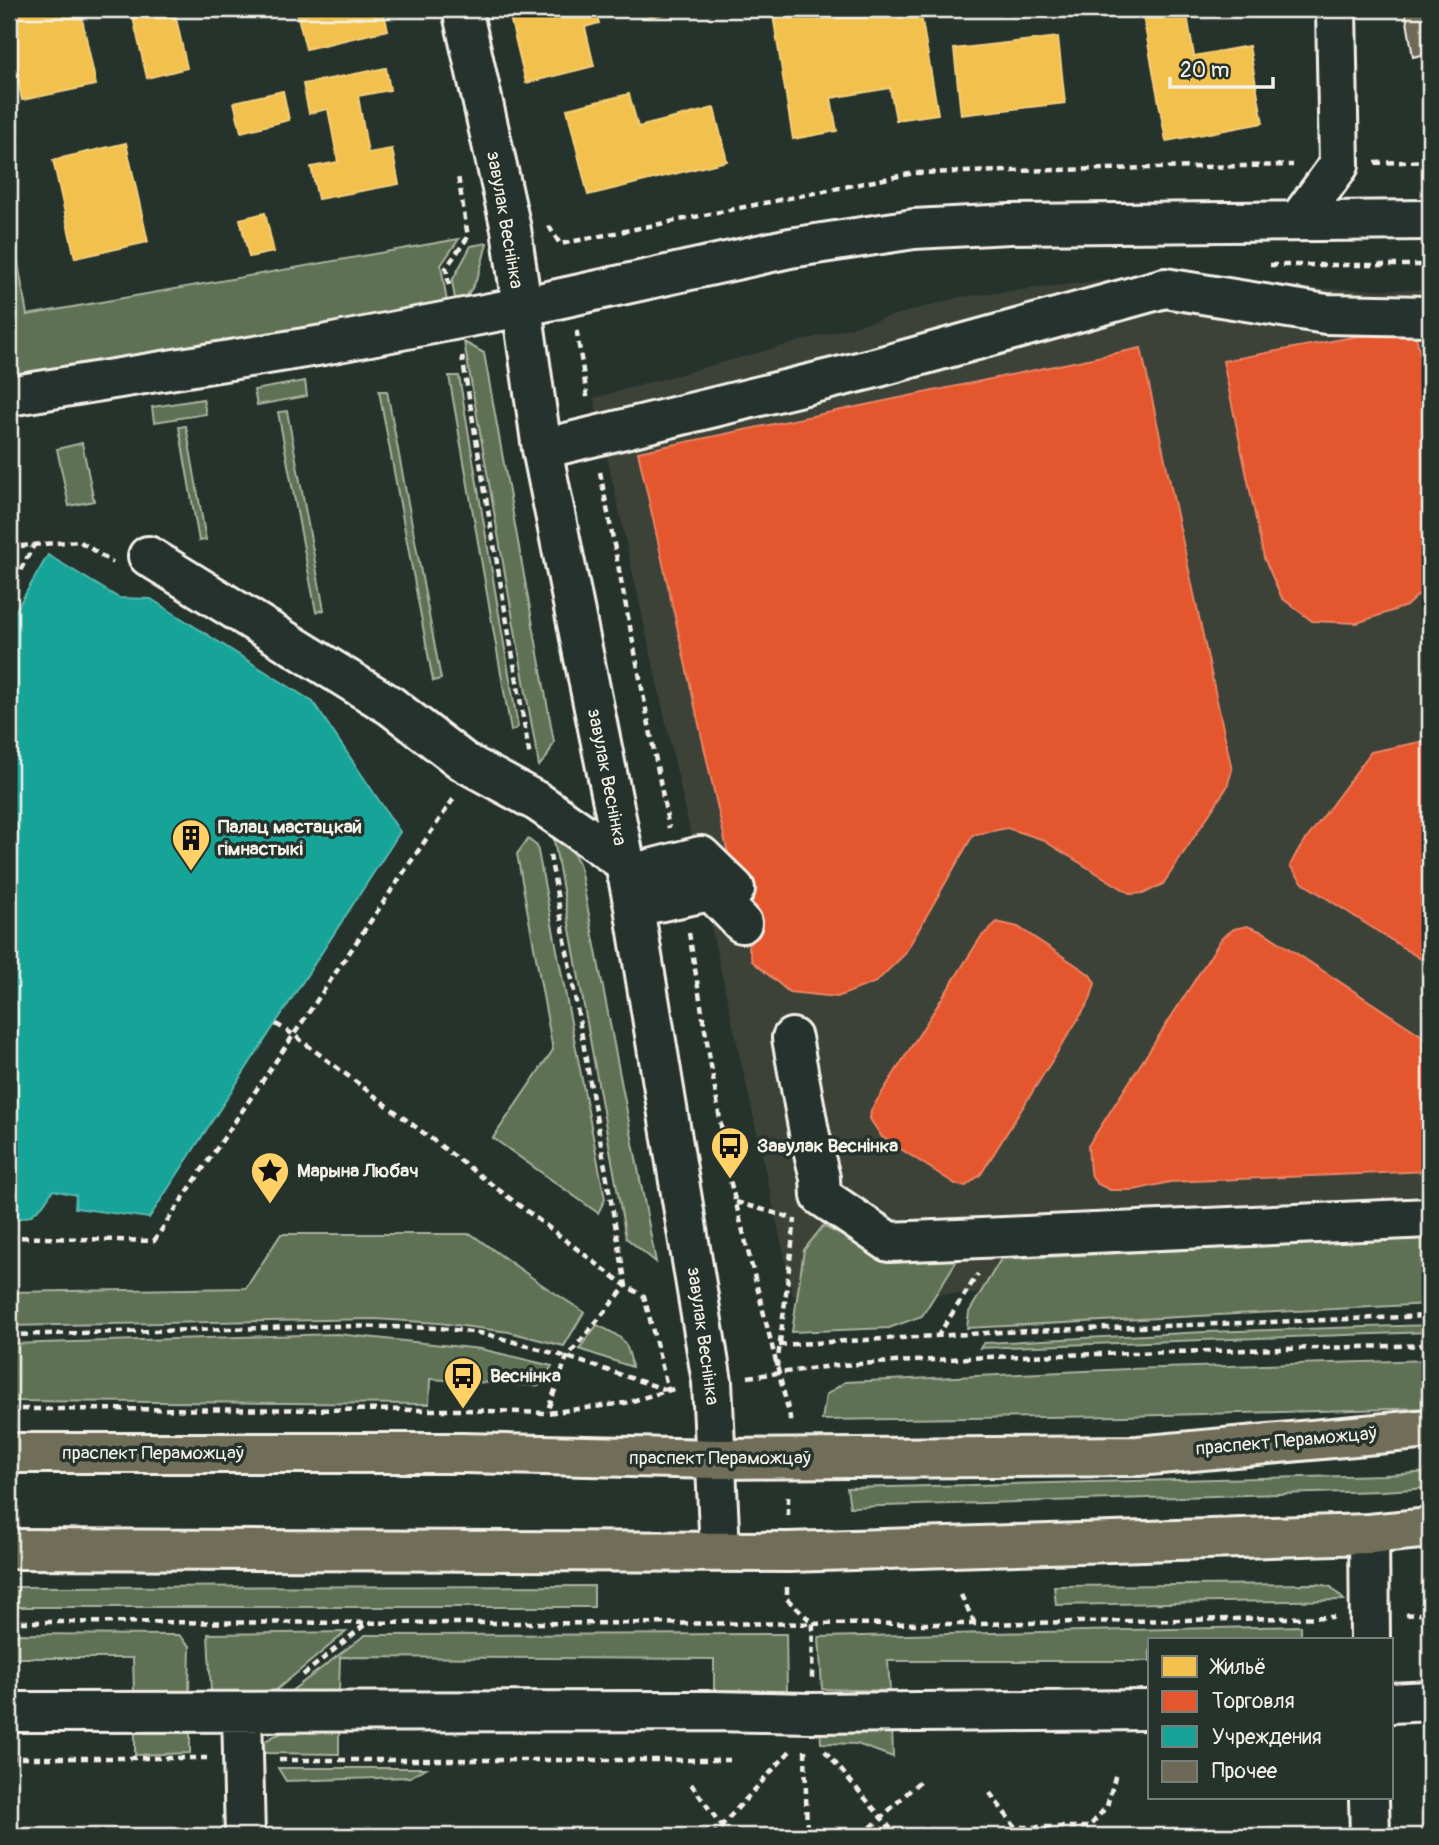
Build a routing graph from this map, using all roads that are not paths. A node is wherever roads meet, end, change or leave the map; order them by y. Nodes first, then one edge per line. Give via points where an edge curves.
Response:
1 (461, 9) edge
2 (1336, 9) edge
3 (1298, 220) junction
4 (1430, 220) edge
5 (521, 307) junction
6 (1430, 316) edge
7 (9, 396) edge
8 (542, 449) junction
9 (131, 560) road end
10 (628, 881) junction
11 (738, 906) dead end
12 (792, 1038) dead end
13 (1430, 1218) edge
14 (1430, 1429) edge
15 (9, 1453) edge
16 (717, 1460) junction
17 (1430, 1528) edge
18 (1369, 1534) junction
19 (9, 1549) edge
20 (720, 1551) junction
21 (1370, 1628) edge
22 (1430, 1701) edge
23 (1394, 1703) edge
24 (1148, 1710) edge
25 (9, 1712) edge
26 (250, 1712) junction
27 (1369, 1800) edge
28 (245, 1836) edge
29 (1370, 1836) edge

1 - 5 street, завулак Веснінка via 510,229
2 - 3 street via 1339,165
3 - 4 street
3 - 5 street via 914,229 790,248
5 - 7 street via 323,345
5 - 8 street, завулак Веснінка
6 - 8 street via 1326,314 1165,288 875,368
8 - 10 street, завулак Веснінка
9 - 10 street via 391,706 464,762 538,802
10 - 11 street via 711,891
10 - 16 street, завулак Веснінка via 707,1349
12 - 13 street via 821,1196 889,1242
14 - 16 main road, праспект Пераможцаў via 1138,1456
15 - 16 main road, праспект Пераможцаў via 462,1453
16 - 20 street, завулак Веснінка
17 - 18 main road
18 - 20 main road
18 - 21 street
19 - 20 main road
22 - 23 street
24 - 26 street
25 - 26 street
26 - 28 street via 244,1760
27 - 29 street

